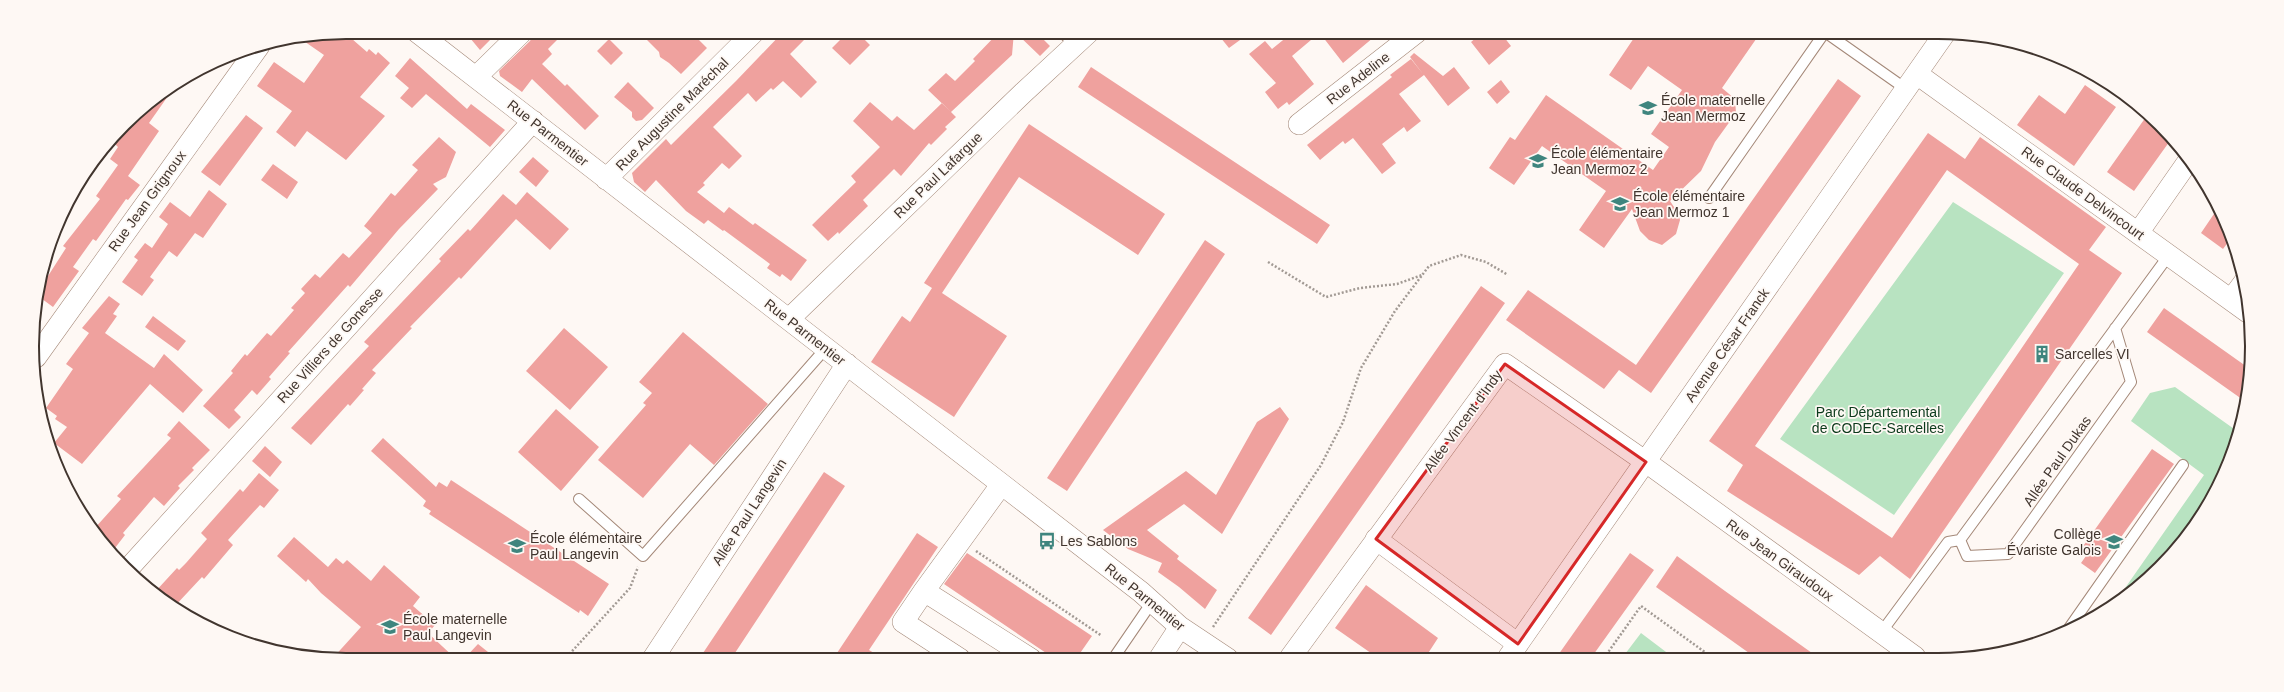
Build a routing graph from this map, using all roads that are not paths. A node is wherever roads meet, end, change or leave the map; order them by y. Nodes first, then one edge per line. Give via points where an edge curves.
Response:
1 (426, 39) edge
2 (515, 39) edge
3 (747, 39) edge
4 (1072, 39) edge
5 (1408, 39) edge
6 (1820, 39) edge
7 (1837, 39) edge
8 (1941, 39) edge
9 (254, 53) edge
10 (476, 77) junction
11 (1911, 81) junction
12 (533, 121) junction
13 (1299, 124) dead end
14 (2186, 165) edge
15 (606, 179) junction
16 (1709, 198) dead end
17 (2138, 233) junction
18 (2169, 255) junction
19 (2239, 289) edge
20 (2231, 300) junction
21 (2242, 308) edge
22 (789, 319) junction
23 (2115, 328) junction
24 (826, 348) junction
25 (39, 352) edge
26 (847, 364) junction
27 (1646, 462) junction
28 (2183, 465) dead end
29 (1001, 485) junction
30 (579, 499) dead end
31 (1376, 539) junction
32 (1960, 540) junction
33 (131, 565) edge
34 (924, 591) junction
35 (1152, 602) junction
36 (2074, 621) edge
37 (1191, 634) junction
38 (1880, 634) junction
39 (1513, 651) edge
40 (657, 653) edge
41 (951, 653) edge
42 (1022, 653) edge
43 (1117, 653) edge
44 (1167, 653) edge
45 (1219, 653) edge
46 (1294, 653) edge
47 (1909, 653) edge

1 - 10 street, Rue Parmentier
2 - 10 street
3 - 15 street, Rue Augustine Maréchal
4 - 22 street, Rue Paul Lafargue
5 - 13 street, Rue Adeline
6 - 16 lane
7 - 11 lane
8 - 11 street, Avenue César Franck
9 - 25 street, Rue Jean Grignoux
10 - 12 street, Rue Parmentier
11 - 17 street, Rue Claude Delvincourt
11 - 27 street, Avenue César Franck
12 - 15 street, Rue Parmentier
12 - 33 street, Rue Villiers de Gonesse
14 - 17 street
15 - 22 street, Rue Parmentier
17 - 18 street, Rue Claude Delvincourt
18 - 20 street, Rue Claude Delvincourt
18 - 23 lane
19 - 20 street
20 - 21 street, Rue Claude Delvincourt
22 - 24 street, Rue Parmentier
23 - 32 lane
23 - 32 lane, Allée Paul Dukas via 2131,382 2008,554 1967,556
24 - 26 street, Rue Parmentier
24 - 30 lane via 642,556
26 - 29 street, Rue Parmentier
26 - 40 street, Allée Paul Langevin
27 - 31 street, Allée Vincent d'Indy via 1505,364
27 - 38 street, Rue Jean Giraudoux
27 - 39 street, Avenue César Franck
28 - 36 lane
29 - 34 street
29 - 35 street, Rue Parmentier
31 - 39 street
31 - 46 street, Allée Vincent d'Indy
32 - 38 lane via 1948,542
34 - 41 street via 903,622
34 - 42 street
35 - 37 street, Rue Parmentier
35 - 43 lane
37 - 44 street
37 - 45 street, Rue Parmentier
38 - 47 street, Rue Jean Giraudoux

